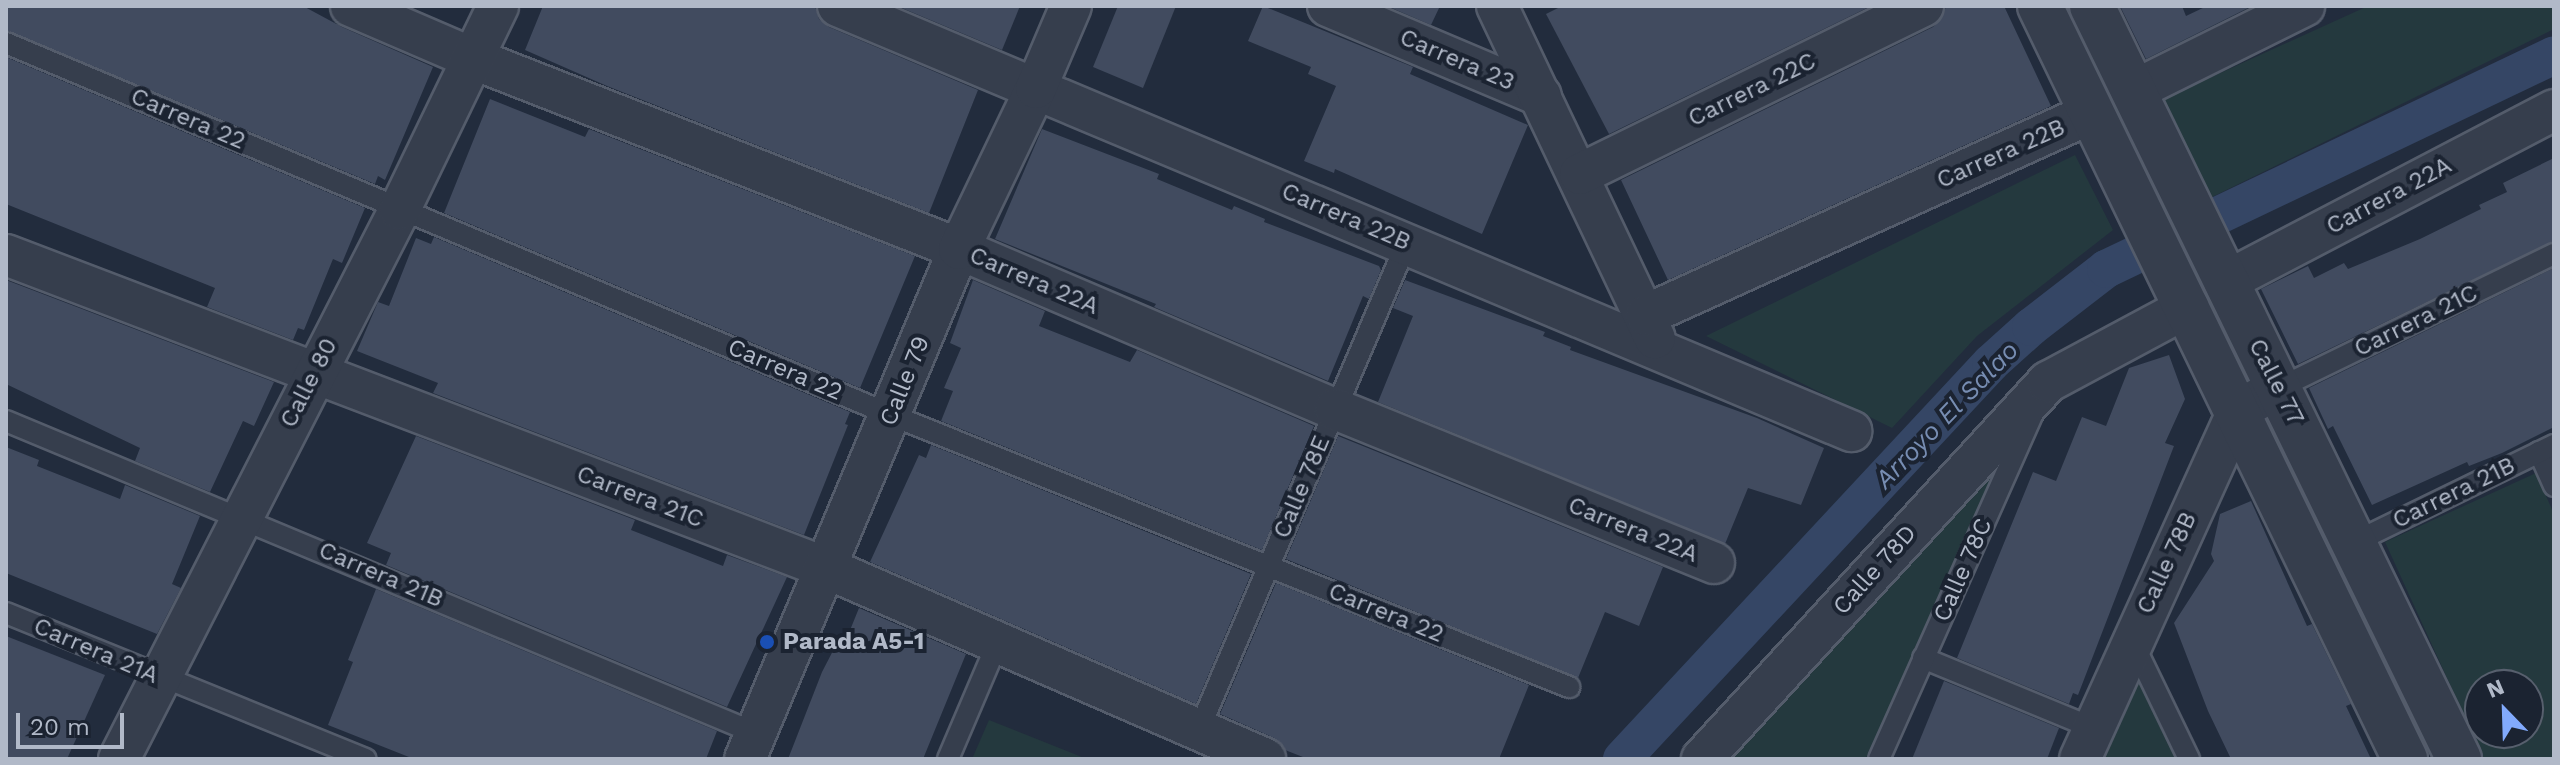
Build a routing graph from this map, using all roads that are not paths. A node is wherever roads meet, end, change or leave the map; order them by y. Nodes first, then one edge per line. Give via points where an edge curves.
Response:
1 (351, 6) edge
2 (498, 6) edge
3 (838, 6) edge
4 (1071, 6) edge
5 (1328, 6) edge
6 (1923, 6) edge
7 (2040, 6) edge
8 (2092, 6) edge
9 (2284, 10) edge
10 (1512, 11) edge
11 (6, 43) edge
12 (474, 59) junction
13 (1036, 88) junction
14 (2133, 91) junction
15 (1541, 96) junction
16 (2554, 110) edge
17 (2093, 112) junction
18 (1580, 174) junction
19 (400, 209) junction
20 (1407, 242) junction
21 (959, 249) junction
22 (2554, 254) edge
23 (6, 255) edge
24 (2217, 265) junction
25 (2188, 307) junction
26 (1653, 332) junction
27 (314, 372) junction
28 (2048, 382) junction
29 (2279, 388) junction
30 (1335, 409) junction
31 (2238, 410) junction
32 (891, 415) junction
33 (6, 421) edge
34 (1851, 431) dead end
35 (2546, 448) edge
36 (2554, 486) edge
37 (243, 517) junction
38 (2355, 542) junction
39 (1714, 563) dead end
40 (1269, 566) junction
41 (824, 567) junction
42 (6, 613) edge
43 (2131, 639) junction
44 (997, 644) junction
45 (1923, 658) junction
46 (159, 678) junction
47 (1569, 687) dead end
48 (1198, 732) junction
49 (2086, 744) edge
50 (750, 746) edge
51 (119, 759) edge
52 (365, 759) edge
53 (948, 759) edge
54 (1265, 759) edge
55 (1702, 759) edge
56 (1879, 759) edge
57 (2189, 759) edge
58 (2405, 759) edge
59 (2459, 759) edge

1 - 12 street, Carrera 22A
2 - 12 street, Calle 80
3 - 13 street, Carrera 22B
4 - 13 street, Calle 79
5 - 15 street, Carrera 23
6 - 18 street, Carrera 22C
7 - 17 street, Calle 77
8 - 14 street, Calle 77
9 - 14 street
10 - 15 street
11 - 19 lane, Carrera 22
12 - 19 street, Calle 80
12 - 21 street, Carrera 22A
13 - 20 street, Carrera 22B
13 - 21 street, Calle 79
14 - 24 street, Calle 77
15 - 18 street
16 - 24 street, Carrera 22A
17 - 25 street, Calle 77
17 - 26 street, Carrera 22B
18 - 26 street
19 - 27 street, Calle 80
19 - 32 lane, Carrera 22
20 - 26 street, Carrera 22B
20 - 30 lane, Calle 78E
21 - 30 street, Carrera 22A
21 - 32 street, Calle 79
22 - 29 lane, Carrera 21C
23 - 27 street, Carrera 21C
24 - 29 street, Calle 77
25 - 28 street
25 - 31 street, Calle 77
26 - 34 street, Carrera 22B
27 - 37 street, Calle 80
27 - 41 street, Carrera 21C
28 - 45 lane, Calle 78C
28 - 55 street, Calle 78D
29 - 31 street
29 - 38 street, Calle 77
30 - 39 street, Carrera 22A
30 - 40 lane, Calle 78E
31 - 43 street, Calle 78B
31 - 58 street, Calle 77
32 - 40 lane, Carrera 22
32 - 41 street, Calle 79
33 - 37 lane, Carrera 21B
35 - 36 lane
35 - 38 lane, Carrera 21B
37 - 46 street, Calle 80
37 - 50 lane, Carrera 21B
38 - 59 street, Calle 77
40 - 47 lane, Carrera 22
40 - 48 lane, Calle 78E
41 - 44 street, Carrera 21C
41 - 50 street, Calle 79
42 - 46 lane, Carrera 21A
43 - 49 street, Calle 78B
43 - 57 lane
44 - 48 street, Carrera 21C
44 - 53 lane
45 - 49 lane
45 - 56 lane, Calle 78C
46 - 51 street, Calle 80
46 - 52 lane, Carrera 21A
48 - 54 street, Carrera 21C

